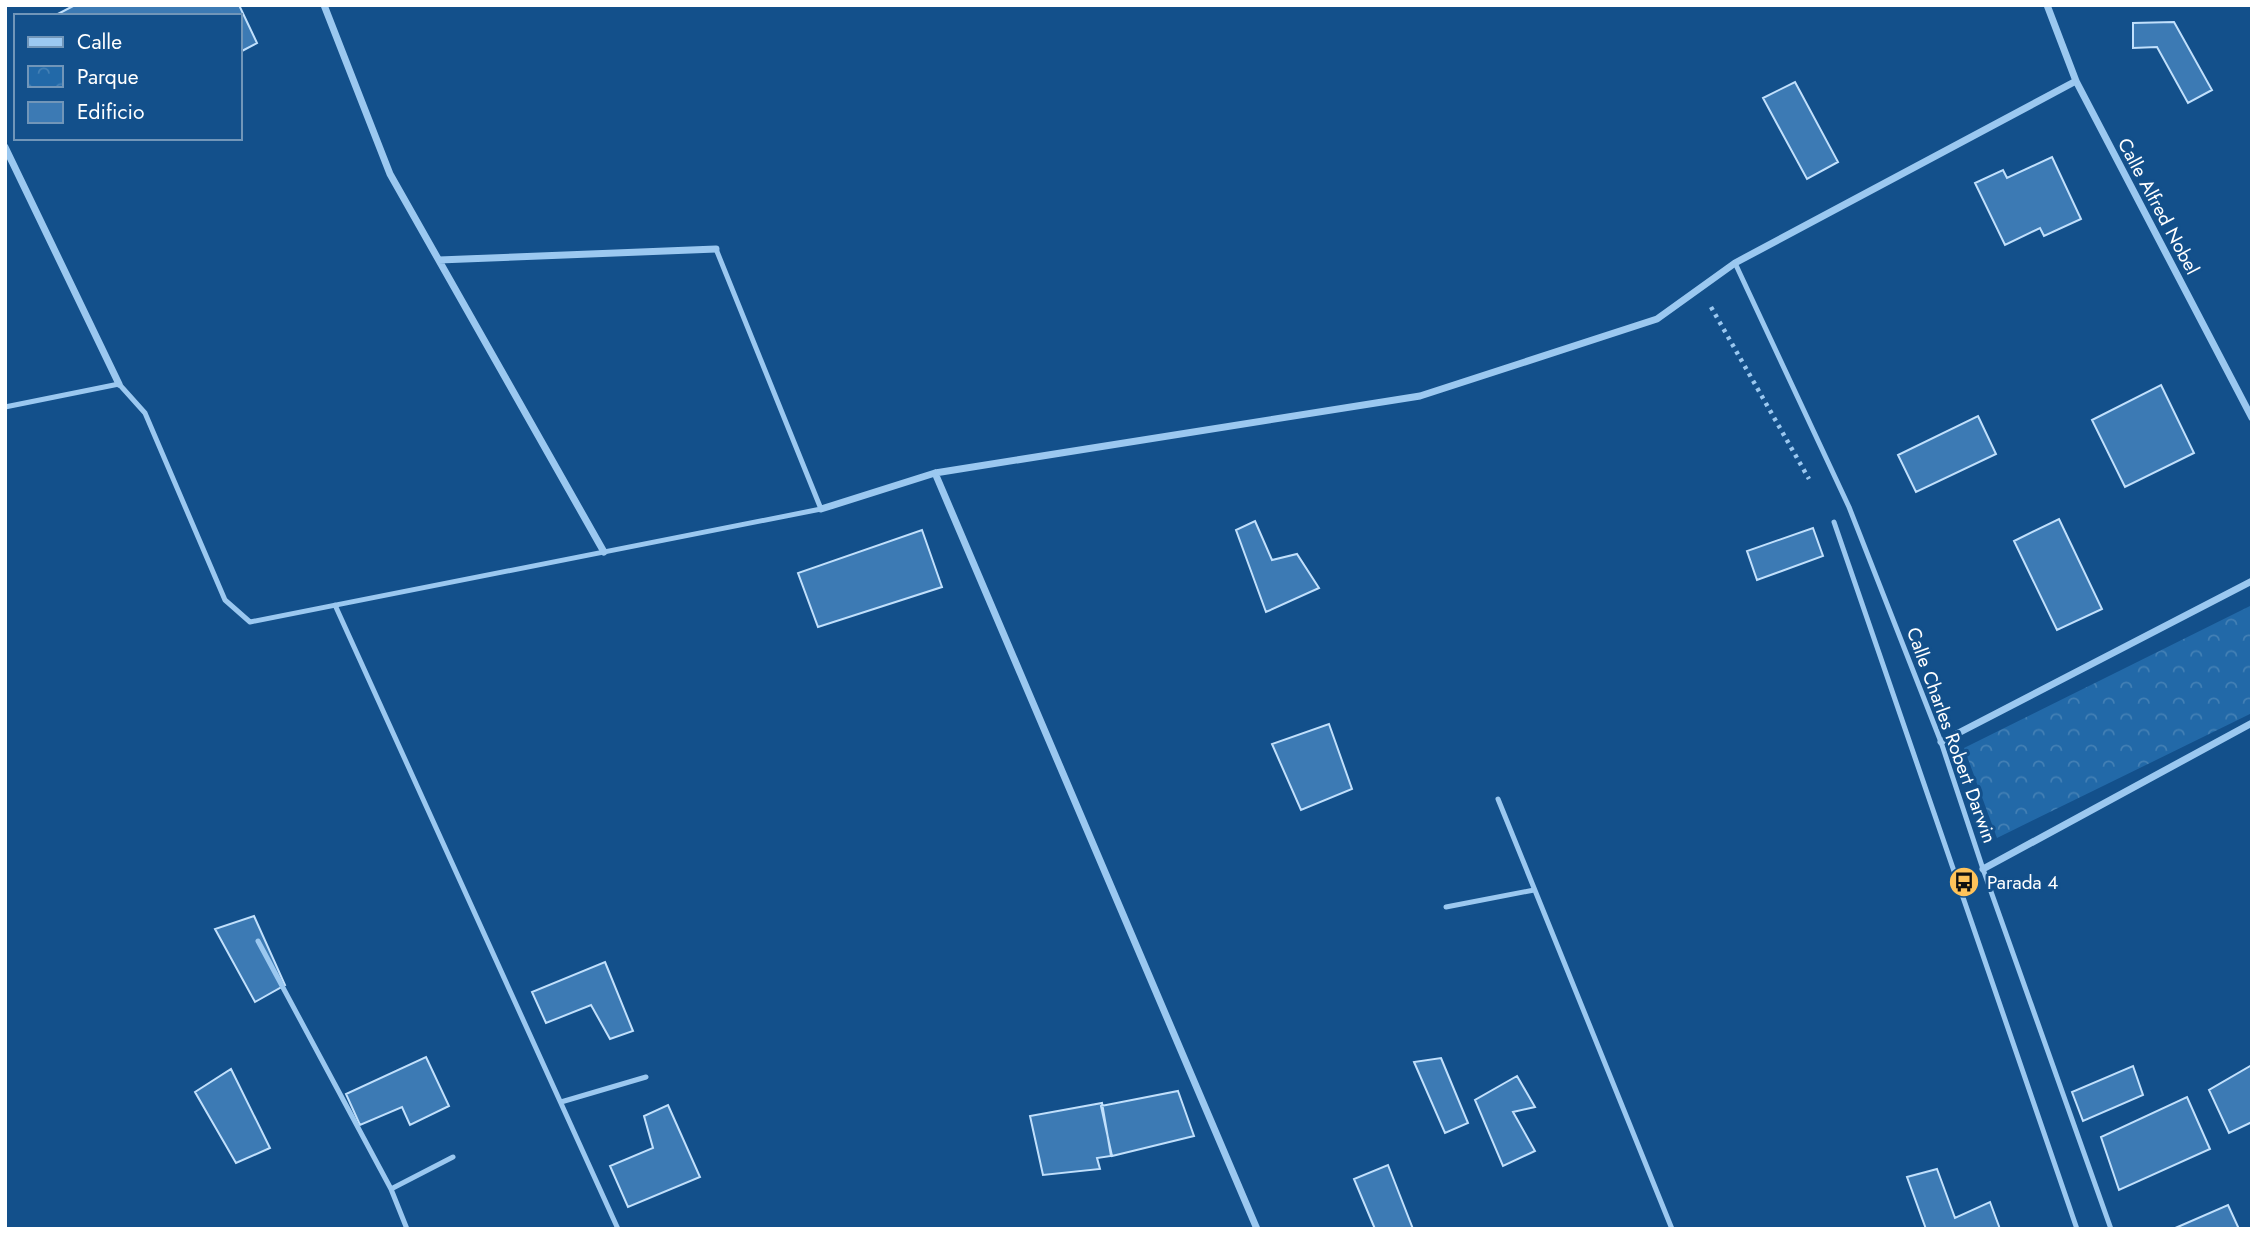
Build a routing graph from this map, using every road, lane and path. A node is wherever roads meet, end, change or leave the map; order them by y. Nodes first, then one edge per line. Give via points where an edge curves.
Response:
1 (324, 5) edge
2 (2048, 5) edge
3 (2076, 81) junction
4 (5, 147) edge
5 (716, 249) joint
6 (439, 260) junction
7 (1735, 263) junction
8 (1700, 288) junction
9 (118, 384) junction
10 (5, 407) edge
11 (2252, 418) edge
12 (935, 473) junction
13 (1814, 487) dead end
14 (821, 509) junction
15 (1834, 522) dead end
16 (604, 552) junction
17 (2252, 581) edge
18 (335, 606) junction
19 (2252, 723) edge
20 (1941, 742) junction
21 (1498, 799) dead end
22 (1983, 869) junction
23 (1534, 890) junction
24 (1446, 907) dead end
25 (258, 942) dead end
26 (646, 1077) dead end
27 (561, 1102) junction
28 (453, 1157) dead end
29 (391, 1189) junction
30 (407, 1229) edge
31 (618, 1229) edge
32 (1258, 1229) edge
33 (1672, 1229) edge
34 (2077, 1229) edge
35 (2111, 1229) edge

1 - 6 street via 390,174
2 - 3 street, Calle Alfred Nobel
3 - 7 street
3 - 11 street, Calle Alfred Nobel
4 - 9 street
5 - 6 street
5 - 14 lane
6 - 16 street
7 - 8 street
7 - 20 lane, Calle Charles Robert Darwin via 1849,507
8 - 12 street via 1657,318 1420,396
8 - 13 path
9 - 10 lane
9 - 18 lane via 145,413 225,600 250,622
12 - 14 street
12 - 32 street
14 - 16 lane
15 - 34 lane
16 - 18 lane
17 - 20 street
18 - 27 lane
19 - 22 street
20 - 22 lane, Calle Charles Robert Darwin
21 - 23 lane
22 - 35 lane, Calle Charles Robert Darwin
23 - 24 lane
23 - 33 lane
25 - 29 lane
26 - 27 lane
27 - 31 lane
28 - 29 lane
29 - 30 lane

